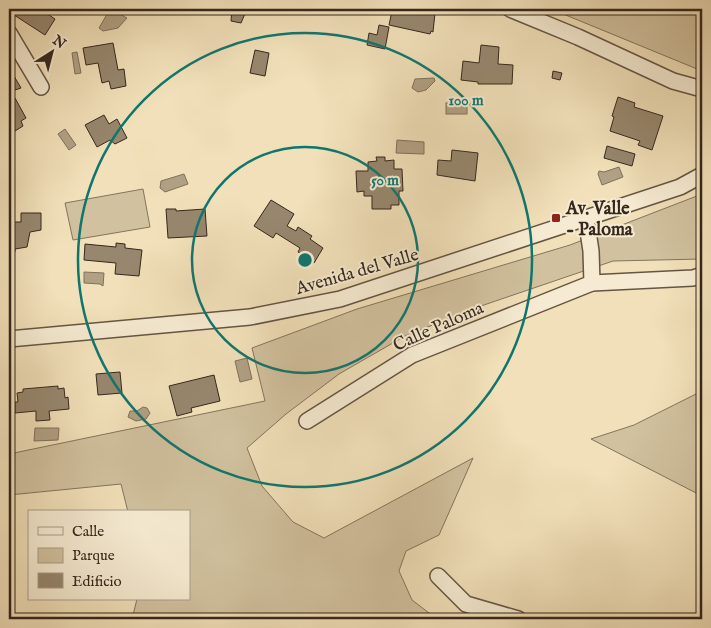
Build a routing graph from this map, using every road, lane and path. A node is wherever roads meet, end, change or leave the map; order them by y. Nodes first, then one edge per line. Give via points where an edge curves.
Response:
1 (510, 9) edge
2 (9, 33) edge
3 (41, 87) dead end
4 (702, 89) edge
5 (702, 176) edge
6 (586, 218) junction
7 (702, 275) edge
8 (592, 282) junction
9 (9, 339) edge
10 (307, 421) dead end
11 (438, 576) dead end
12 (518, 619) edge

1 - 4 street via 673,82
2 - 3 street
5 - 6 street, Avenida del Valle via 680,187
6 - 8 street
6 - 9 street, Avenida del Valle via 340,299 250,317
7 - 8 street, Calle Paloma
8 - 10 street, Calle Paloma via 412,355
11 - 12 street via 466,604

